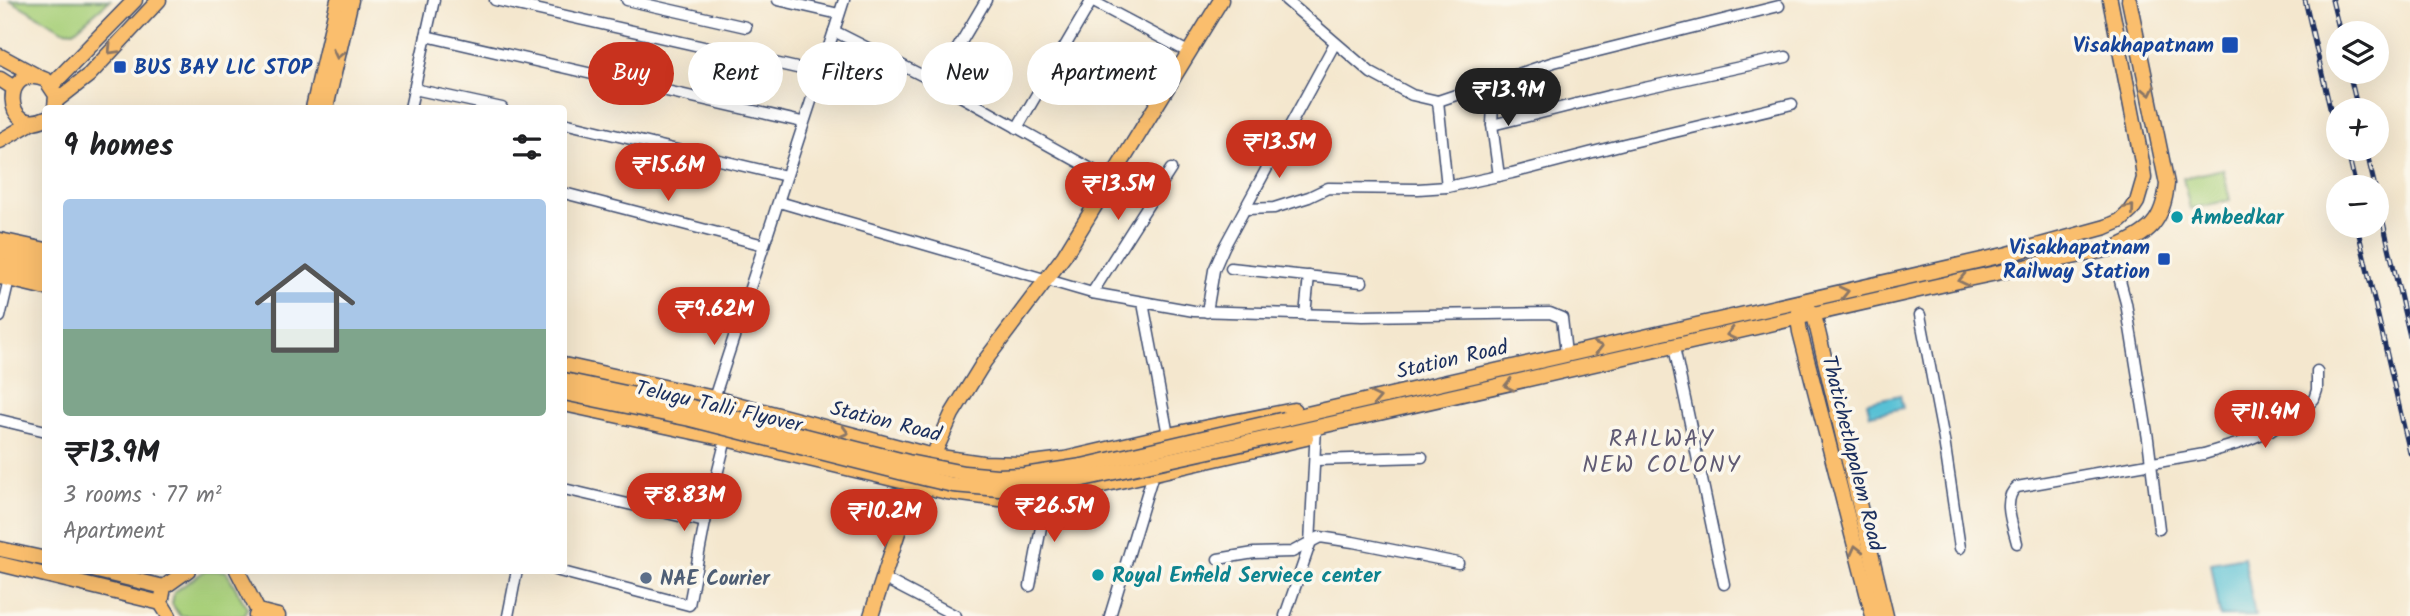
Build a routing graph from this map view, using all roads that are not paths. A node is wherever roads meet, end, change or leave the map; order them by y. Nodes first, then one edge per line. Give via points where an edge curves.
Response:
1 (135, 0) edge
2 (159, 0) edge
3 (338, 0) edge
4 (351, 0) edge
5 (434, 0) edge
6 (495, 0) edge
7 (626, 0) edge
8 (778, 0) edge
9 (844, 0) edge
10 (986, 0) edge
11 (1091, 0) edge
12 (1222, 0) edge
13 (1286, 0) edge
14 (2110, 0) edge
15 (2129, 0) edge
16 (1779, 6) dead end
17 (839, 14) junction
18 (746, 27) dead end
19 (834, 31) junction
20 (426, 36) junction
21 (830, 42) edge
22 (961, 42) edge
23 (1335, 43) junction
24 (1190, 53) junction
25 (0, 56) edge
26 (1786, 57) dead end
27 (797, 68) edge
28 (921, 75) edge
29 (0, 79) edge
30 (46, 81) junction
31 (1494, 82) junction
32 (14, 88) junction
33 (414, 89) junction
34 (1438, 101) junction
35 (56, 104) edge
36 (1792, 104) dead end
37 (314, 105) edge
38 (327, 105) edge
39 (411, 105) edge
40 (488, 105) edge
41 (808, 105) edge
42 (976, 105) edge
43 (12, 106) junction
44 (0, 116) edge
45 (39, 120) edge
46 (802, 122) junction
47 (567, 124) edge
48 (1492, 125) junction
49 (1017, 128) junction
50 (0, 141) edge
51 (1171, 169) dead end
52 (786, 176) junction
53 (1499, 176) junction
54 (1111, 180) junction
55 (1447, 187) junction
56 (567, 194) edge
57 (779, 202) junction
58 (1246, 209) junction
59 (0, 240) edge
60 (764, 245) junction
61 (42, 249) edge
62 (0, 252) edge
63 (42, 261) edge
64 (0, 265) edge
65 (1231, 268) dead end
66 (42, 274) edge
67 (1309, 276) junction
68 (2119, 277) dead end
69 (4, 278) edge
70 (1045, 281) junction
71 (1362, 282) dead end
72 (42, 287) edge
73 (1092, 293) junction
74 (1801, 301) junction
75 (1143, 303) junction
76 (1207, 312) junction
77 (1305, 315) junction
78 (1814, 315) junction
79 (1920, 315) dead end
80 (0, 317) edge
81 (1798, 319) junction
82 (1674, 347) junction
83 (1566, 354) junction
84 (567, 366) edge
85 (2317, 371) dead end
86 (567, 381) edge
87 (567, 394) edge
88 (713, 398) junction
89 (567, 405) edge
90 (1310, 412) junction
91 (0, 420) edge
92 (1316, 427) junction
93 (42, 430) edge
94 (1168, 435) junction
95 (726, 439) junction
96 (933, 456) junction
97 (1422, 457) dead end
98 (1316, 460) junction
99 (2152, 464) junction
100 (1153, 474) junction
101 (919, 485) junction
102 (567, 490) edge
103 (1047, 495) junction
104 (705, 522) junction
105 (2160, 529) dead end
106 (2017, 543) dead end
107 (1310, 544) junction
108 (1960, 548) dead end
109 (0, 549) edge
110 (42, 558) edge
111 (1219, 559) dead end
112 (1458, 563) dead end
113 (0, 564) edge
114 (110, 574) edge
115 (182, 574) edge
116 (239, 574) edge
117 (516, 574) edge
118 (567, 574) edge
119 (888, 581) junction
120 (1724, 584) dead end
121 (1030, 586) dead end
122 (164, 587) junction
123 (165, 610) edge
124 (688, 610) edge
125 (257, 613) edge
126 (278, 616) edge
127 (508, 616) edge
128 (871, 616) edge
129 (880, 616) edge
130 (957, 616) edge
131 (1110, 616) edge
132 (1285, 616) edge
133 (1873, 616) edge
134 (1886, 616) edge

1 - 30 main road
2 -> 35 main road
3 - 37 main road
4 -> 38 main road
5 - 20 street
6 - 27 street
7 - 18 street
8 - 17 street
9 - 17 street
10 - 22 street
11 - 24 street
11 - 49 street
12 - 24 main road
13 - 23 street
74 -> 14 main road, Station Road via 2071,238 2106,227 2131,211 2141,191 2143,162
15 -> 78 main road, Station Road via 2167,184 2154,225 2115,248
16 - 31 street
17 - 19 street
19 - 21 street
19 - 28 street
20 - 33 street
20 - 46 street
23 - 34 street via 1386,82
23 - 58 street
24 - 54 main road
25 - 30 main road
26 - 48 street
29 - 32 main road
30 - 32 main road via 25,78
30 - 35 main road
31 - 34 street
31 - 48 street
32 - 43 main road
33 - 39 street
33 - 40 street
34 - 55 street
36 - 53 street
41 - 46 street
42 - 49 street
43 - 44 main road
43 - 45 main road via 20,117
45 - 50 main road
46 - 52 street
47 - 52 street
48 - 53 street
49 - 54 street
51 - 73 street
52 - 57 street
53 - 55 street
54 - 70 main road
55 - 58 street via 1328,188 1274,208
56 - 60 street
57 - 60 street
57 - 70 street
58 - 76 street via 1217,263
59 - 61 main road
60 - 88 street
62 - 63 main road
64 - 66 main road
65 - 67 street
67 - 71 street
67 - 77 street
68 - 99 street
69 - 72 main road
69 - 80 street
70 - 73 street
70 - 96 main road via 984,362
73 - 75 street
74 - 78 main road
74 - 81 main road, Thatichetlapalem Road
83 -> 74 main road, Station Road
75 - 76 street
75 - 94 street
76 - 77 street
77 - 83 street via 1550,313 1562,318
78 - 81 main road, Station Road
78 - 134 main road
79 - 108 street
81 -> 82 main road, Station Road
133 -> 81 main road, Thatichetlapalem Road
82 -> 92 main road, Station Road
82 - 120 street
90 -> 83 main road, Station Road
84 - 88 main road, Station Road
85 - 99 street via 2314,399 2279,425 2204,454
86 - 90 main road, Telugu Talli Flyover, bridge via 908,462 996,476 1082,466
87 - 92 main road, Telugu Talli Flyover, bridge via 690,419 953,485 999,489 1083,479
88 -> 96 main road, Station Road
89 - 95 main road
90 - 94 main road, Station Road via 1292,409
91 - 93 street
92 - 98 street
92 - 100 main road via 1306,438
94 - 96 main road, Station Road via 1023,464
95 - 101 main road
95 - 104 street
96 - 101 street
97 - 98 street
98 - 107 street
99 - 105 street
99 - 106 street via 2017,487 2008,500
100 - 103 main road
100 - 131 street
101 - 103 main road via 999,499
101 - 119 main road
102 - 104 street
103 - 121 street
104 - 124 street
107 - 111 street via 1292,552
107 - 112 street via 1320,537 1338,539
107 - 132 street
109 - 110 main road
113 - 123 main road
114 - 122 main road
115 - 122 main road
116 - 125 main road
117 - 127 street
118 - 124 street
119 - 128 main road
119 - 129 main road
119 - 130 street
122 - 123 main road
125 - 126 main road

